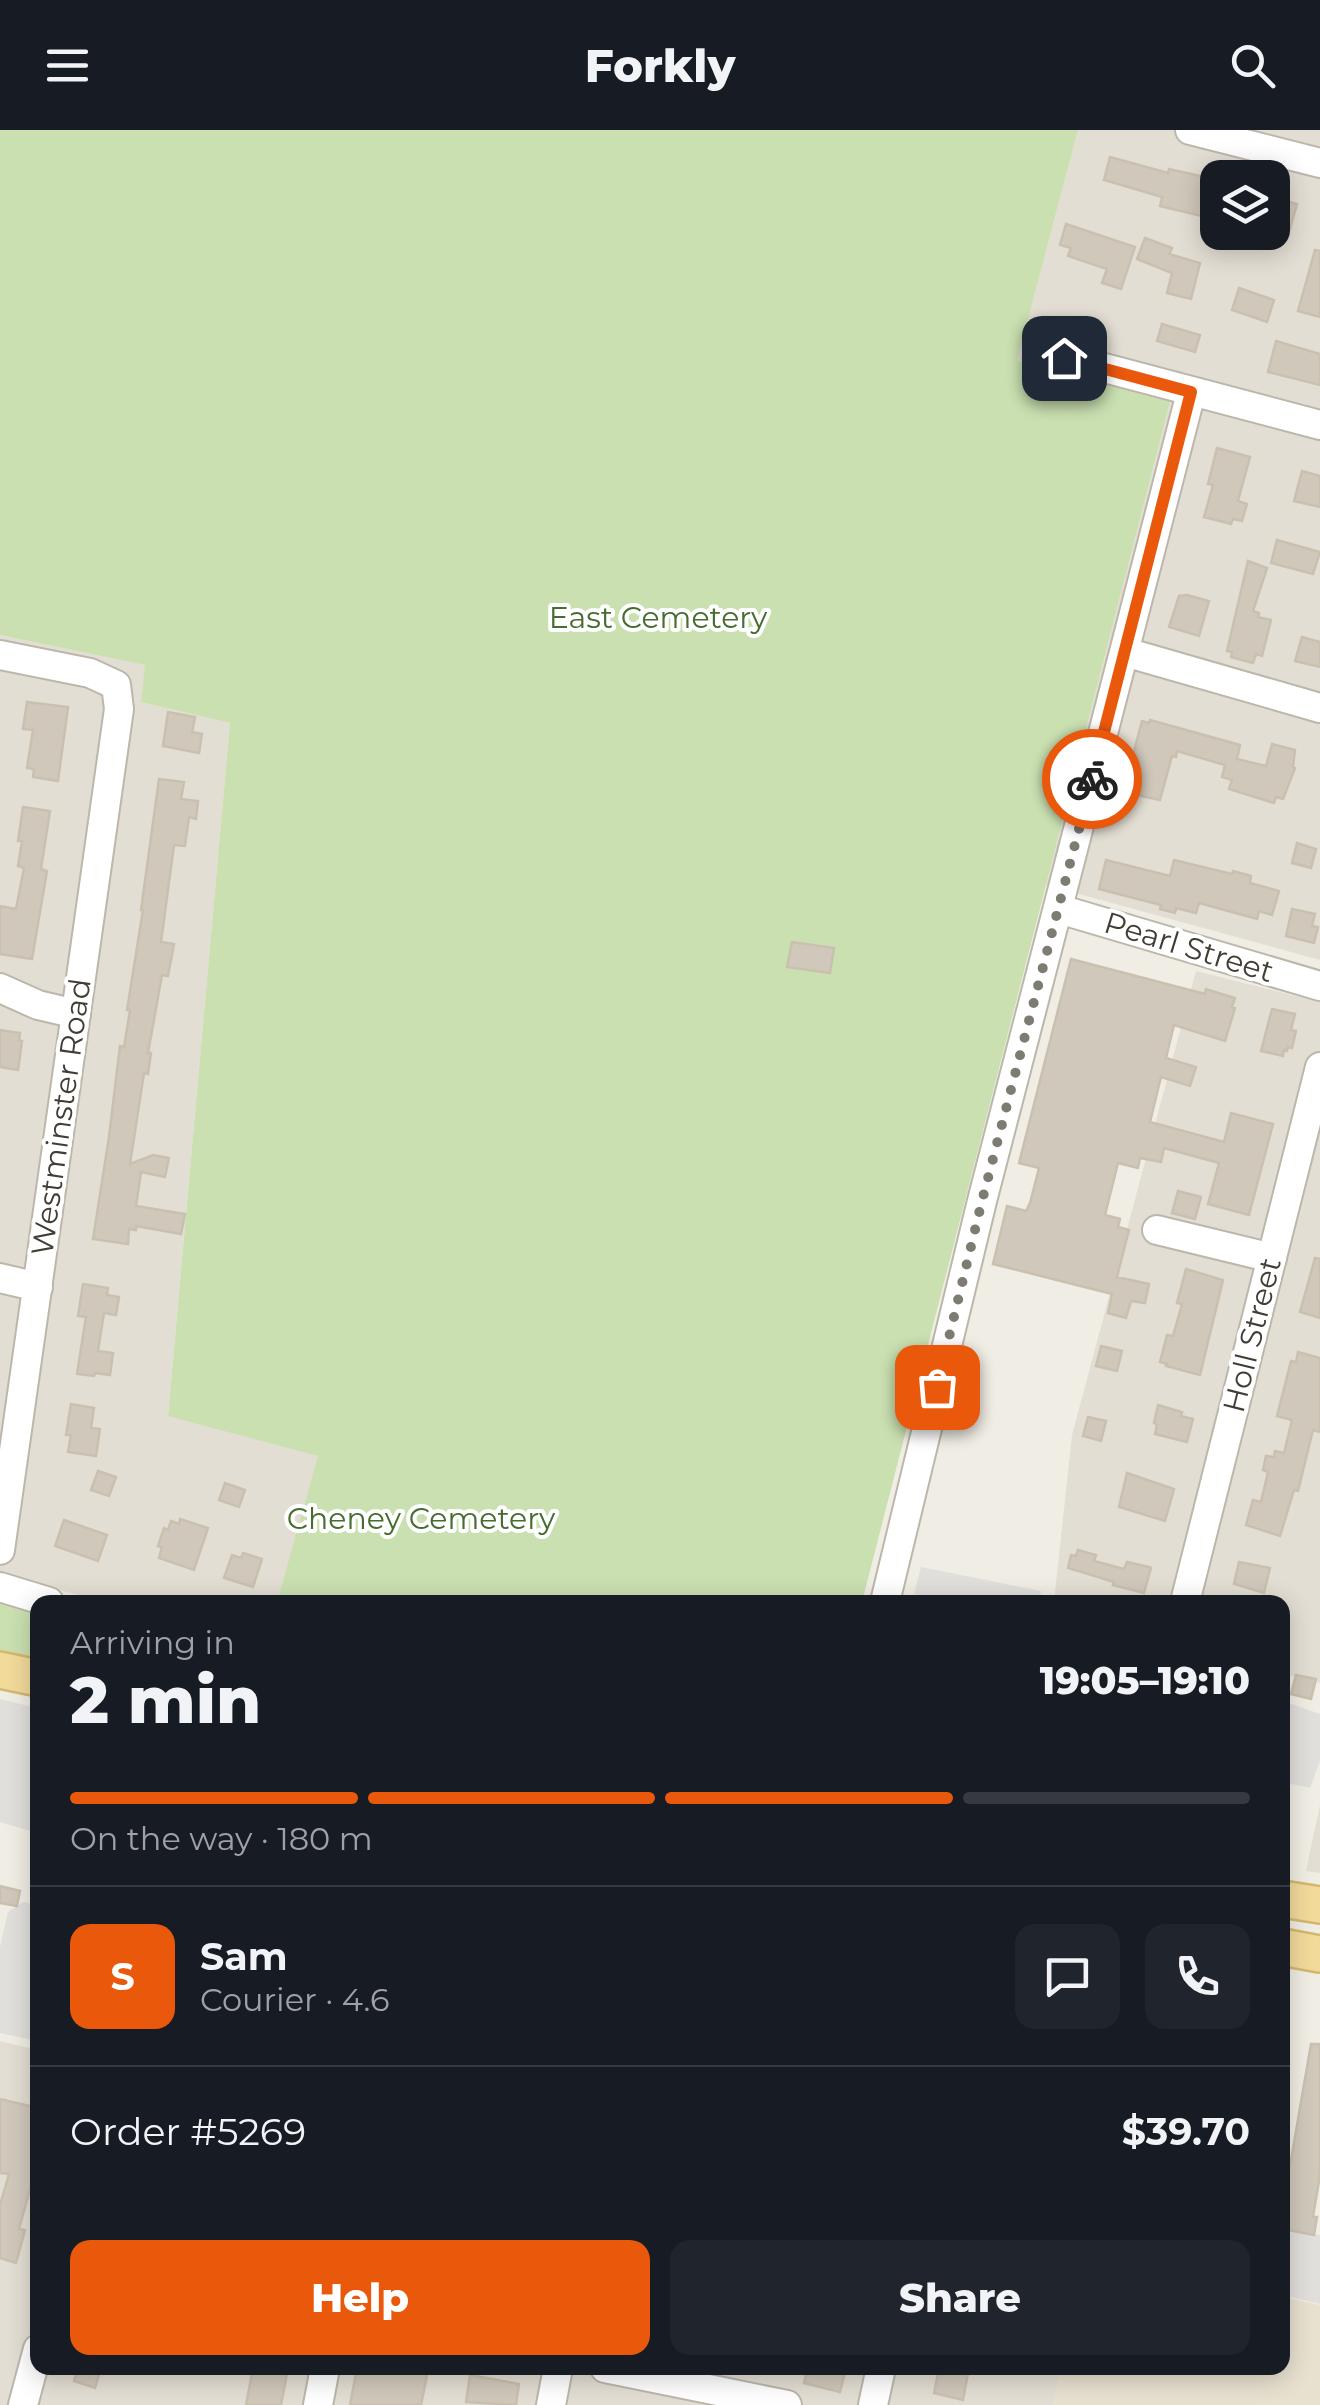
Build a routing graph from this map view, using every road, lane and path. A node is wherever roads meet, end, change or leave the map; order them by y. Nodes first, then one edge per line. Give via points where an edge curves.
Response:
1 (1190, 130) edge
2 (1320, 163) edge
3 (1054, 358) dead end
4 (1191, 392) junction
5 (1320, 426) edge
6 (1125, 652) junction
7 (0, 655) edge
8 (1320, 708) edge
9 (1058, 909) junction
10 (1320, 986) edge
11 (0, 988) edge
12 (76, 1014) junction
13 (1320, 1068) edge
14 (1157, 1230) dead end
15 (1272, 1258) junction
16 (0, 1278) edge
17 (38, 1287) junction
18 (0, 1550) edge
19 (0, 1587) edge
20 (887, 1595) edge
21 (1187, 1595) edge
22 (30, 1596) edge
23 (0, 1670) edge
24 (30, 1676) edge
25 (1290, 1900) edge
26 (1320, 1905) edge
27 (1290, 1948) edge
28 (1320, 1954) edge
29 (31, 2375) edge
30 (324, 2375) edge
31 (557, 2375) edge
32 (639, 2375) edge
33 (879, 2375) edge
34 (23, 2405) edge
35 (318, 2405) edge
36 (551, 2405) edge
37 (787, 2405) edge
38 (873, 2405) edge

1 - 2 street
3 - 4 street
4 - 5 street
4 - 6 street
6 - 8 street
6 - 9 street
7 - 12 street, Westminster Road via 90,673 116,685 119,709
9 - 10 street, Pearl Street
9 - 20 street
11 - 12 street
12 - 17 street, Westminster Road
13 - 15 street, Holl Street
14 - 15 street
15 - 21 street, Holl Street
16 - 17 street
17 - 18 street, Westminster Road
19 - 22 street
23 - 24 main road
25 - 26 main road
27 - 28 main road
29 - 34 street
30 - 35 street
31 - 36 street
32 - 37 street
33 - 38 street

